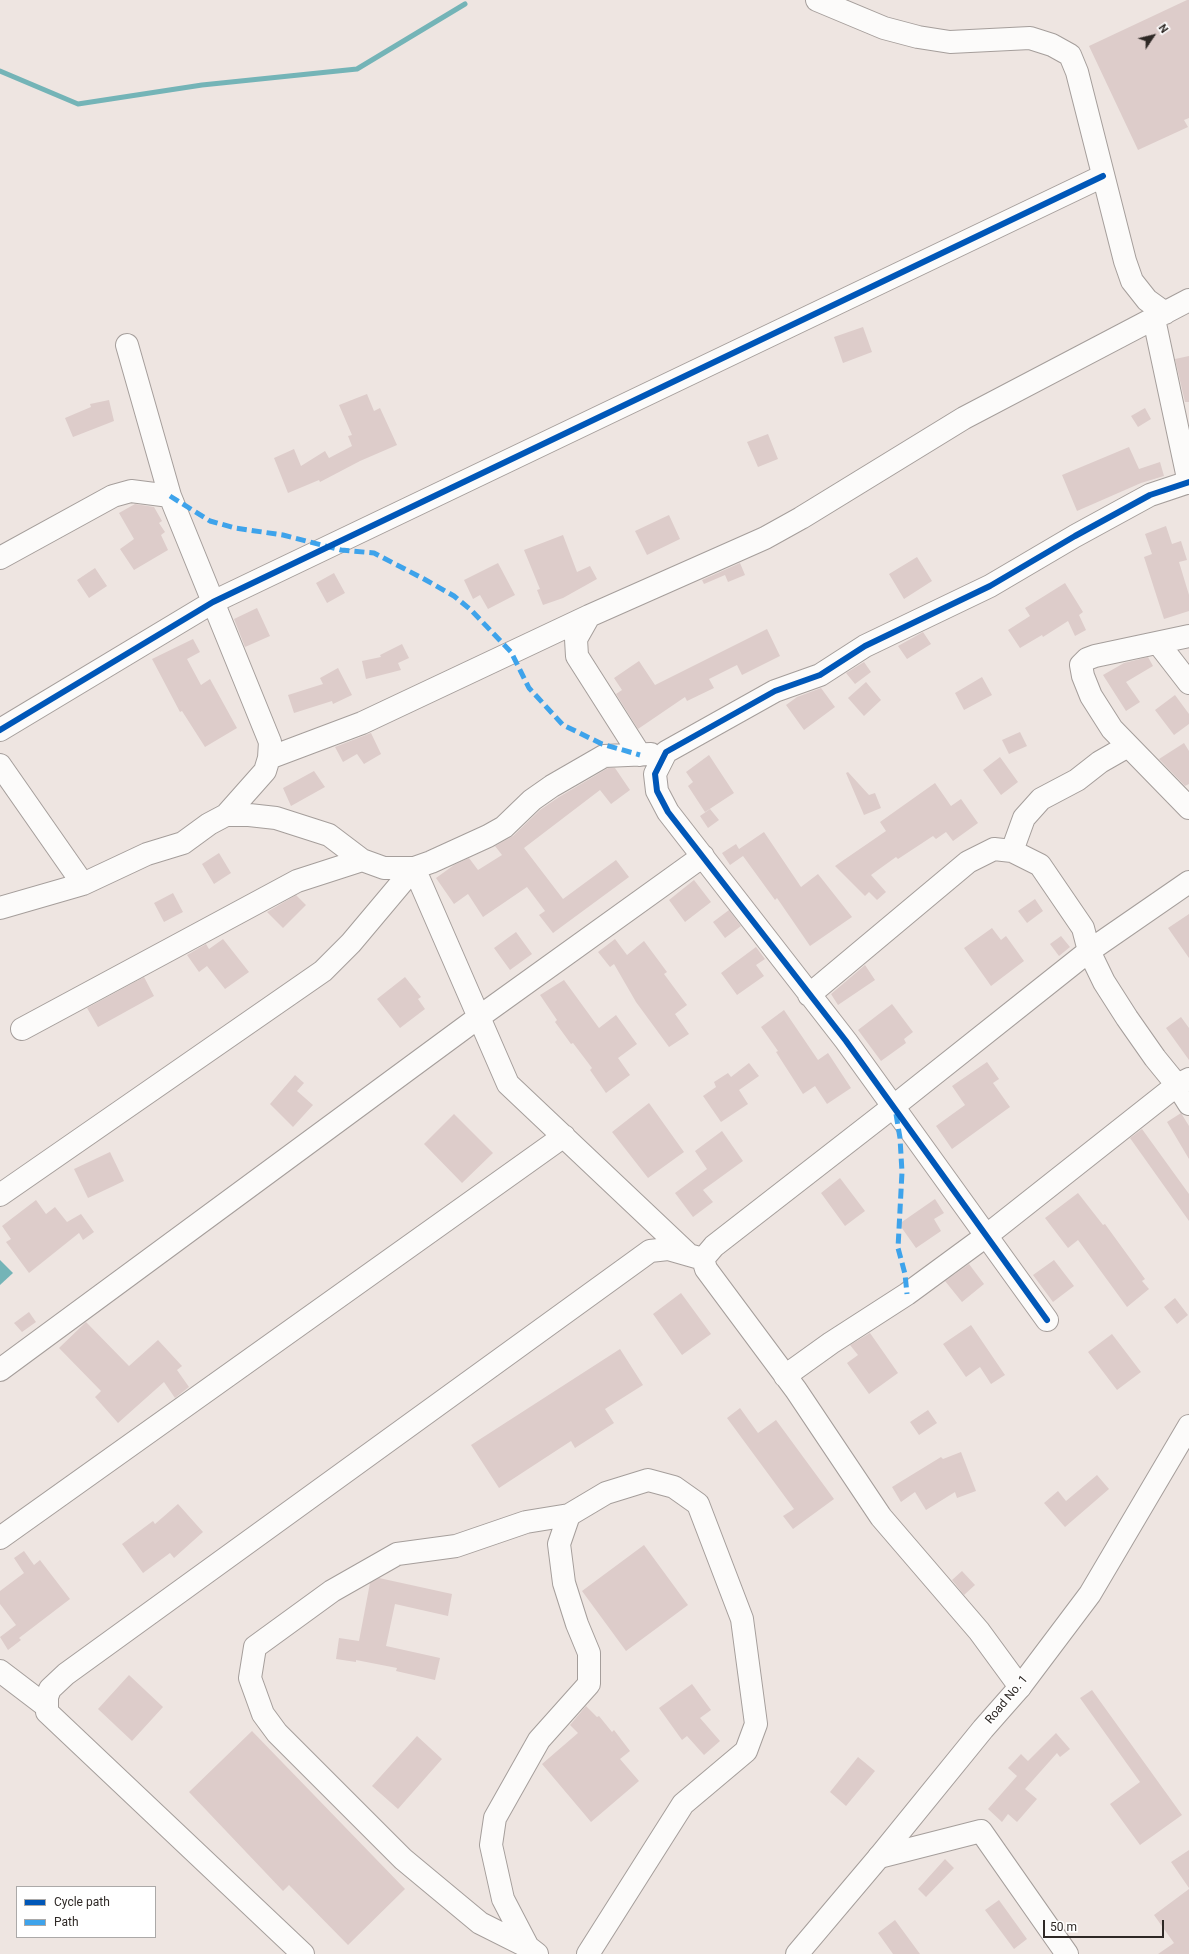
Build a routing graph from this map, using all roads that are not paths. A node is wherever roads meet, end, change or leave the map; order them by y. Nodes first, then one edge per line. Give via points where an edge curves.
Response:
1 (818, 0) edge
2 (1103, 176) junction
3 (1189, 300) edge
4 (1159, 316) junction
5 (127, 344) dead end
6 (1189, 483) edge
7 (170, 496) junction
8 (0, 558) edge
9 (213, 602) junction
10 (588, 616) junction
11 (1189, 636) edge
12 (1158, 643) junction
13 (1189, 683) edge
14 (0, 730) edge
15 (1128, 746) junction
16 (666, 752) junction
17 (640, 755) junction
18 (269, 758) junction
19 (0, 765) edge
20 (1189, 808) edge
21 (226, 815) junction
22 (1012, 851) junction
23 (703, 856) junction
24 (362, 860) junction
25 (414, 868) junction
26 (1189, 882) edge
27 (83, 884) junction
28 (0, 908) edge
29 (1089, 951) junction
30 (809, 995) junction
31 (479, 1017) junction
32 (22, 1029) dead end
33 (1183, 1082) edge
34 (1189, 1104) edge
35 (894, 1106) junction
36 (564, 1136) junction
37 (0, 1195) edge
38 (986, 1236) junction
39 (697, 1258) junction
40 (1047, 1320) dead end
41 (0, 1370) edge
42 (785, 1376) junction
43 (1189, 1426) edge
44 (569, 1515) junction
45 (0, 1538) edge
46 (0, 1671) edge
47 (1020, 1687) junction
48 (46, 1706) junction
49 (880, 1857) junction
50 (533, 1950) edge
51 (303, 1954) edge
52 (588, 1954) edge
53 (797, 1954) edge
54 (1067, 1954) edge

1 - 2 main road via 884,28 918,37 950,42 1030,38 1062,50 1070,56 1077,72
2 - 4 main road via 1132,281
2 - 9 main road
3 - 4 main road
4 - 6 main road
4 - 10 main road via 964,418 765,538
5 - 7 main road
6 - 16 main road via 1150,495 990,586 865,646 820,675 775,691
7 - 8 main road via 131,491 113,496
7 - 9 main road
9 - 14 main road
9 - 18 main road via 270,742
10 - 17 main road via 576,639 576,656
10 - 18 main road via 362,723
11 - 12 main road
12 - 13 main road
12 - 15 main road via 1095,656 1087,659 1081,666 1091,696 1112,729
15 - 20 main road
15 - 22 main road via 1100,762 1077,780 1041,799 1024,818
16 - 17 main road
16 - 23 main road via 655,774 657,791 668,812
17 - 25 main road via 604,756 552,786 488,836
18 - 21 main road via 265,771
19 - 27 main road
21 - 24 main road via 249,814 300,824 330,835
21 - 27 main road via 183,843 147,854
22 - 29 main road via 1040,865 1083,928
22 - 30 main road via 994,849 968,862
23 - 30 main road
23 - 31 main road
24 - 25 main road via 384,868
24 - 32 main road via 297,881
25 - 31 main road
25 - 37 main road via 351,943 323,971
26 - 29 main road
27 - 28 main road
29 - 33 main road via 1104,982 1155,1058
29 - 35 main road
30 - 35 main road
31 - 36 main road via 508,1084
31 - 41 main road
33 - 34 main road
33 - 38 main road
35 - 38 main road
35 - 39 main road
36 - 39 main road
36 - 45 main road
38 - 40 main road
38 - 42 main road via 907,1294
39 - 42 main road
39 - 48 main road via 668,1249 650,1251 66,1674 50,1689 46,1697
42 - 47 main road via 881,1516 979,1631
43 - 47 main road, Road No. 1 via 1090,1594
44 - 50 main road via 559,1544 564,1583 589,1652 589,1684 538,1740 495,1818 491,1845 503,1899
44 - 50 main road via 526,1522 456,1546 397,1554 332,1591 255,1647 250,1678 263,1714 277,1733 403,1859 480,1923
44 - 52 main road via 606,1493 648,1480 674,1486 698,1504 742,1619 756,1724 746,1751 683,1804
46 - 48 main road
47 - 49 main road, Road No. 1
48 - 51 main road via 46,1712
49 - 53 main road, Road No. 1
49 - 54 main road via 981,1831

